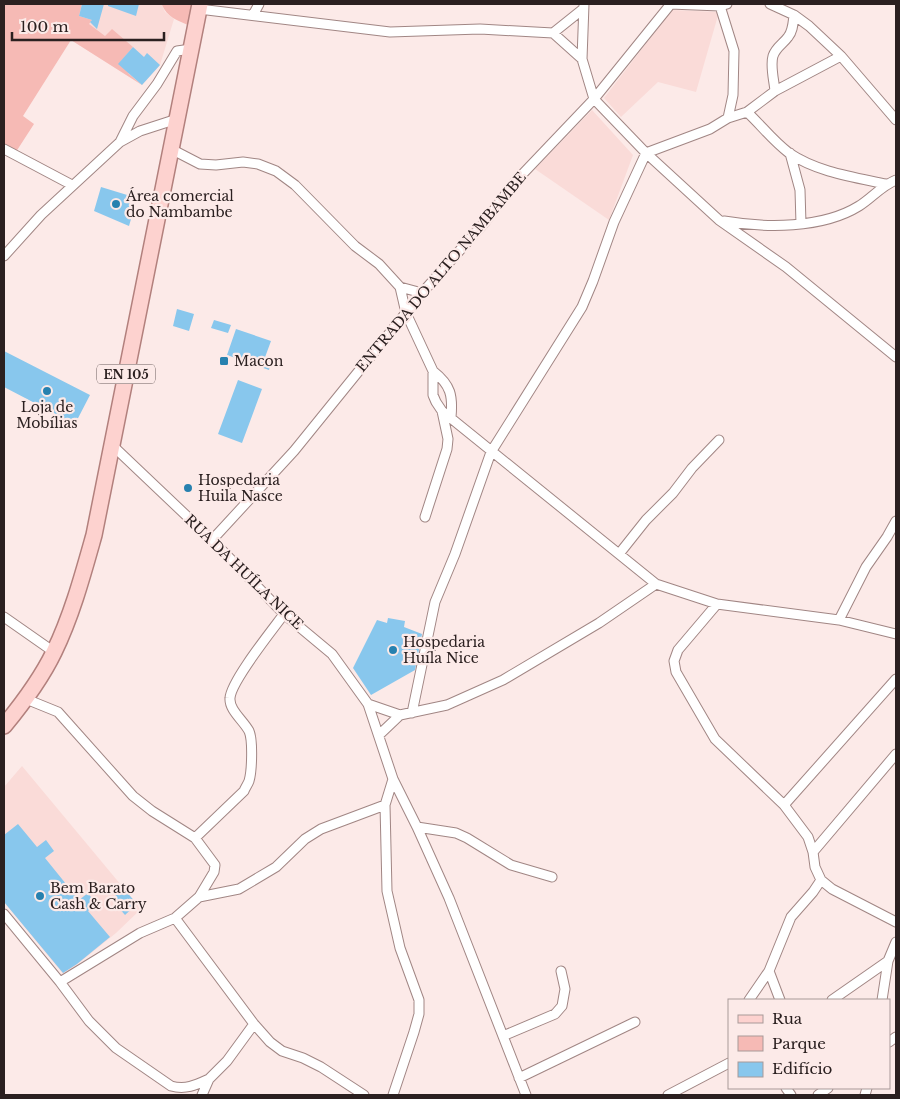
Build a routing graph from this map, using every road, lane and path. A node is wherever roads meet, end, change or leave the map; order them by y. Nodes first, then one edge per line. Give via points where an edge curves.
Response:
1 (259, 4) edge
2 (670, 4) edge
3 (770, 4) edge
4 (723, 5) edge
5 (200, 6) edge
6 (584, 6) edge
7 (253, 15) junction
8 (794, 15) junction
9 (553, 33) junction
10 (191, 49) junction
11 (841, 56) junction
12 (582, 59) junction
13 (775, 91) junction
14 (594, 99) junction
15 (747, 112) junction
16 (728, 118) junction
17 (177, 119) junction
18 (896, 120) edge
19 (120, 142) junction
20 (4, 149) edge
21 (171, 150) junction
22 (646, 153) junction
23 (790, 153) junction
24 (896, 180) edge
25 (886, 184) junction
26 (72, 185) junction
27 (720, 220) junction
28 (801, 224) junction
29 (4, 256) edge
30 (400, 286) junction
31 (422, 293) junction
32 (406, 313) junction
33 (896, 358) edge
34 (434, 371) junction
35 (442, 411) junction
36 (451, 417) junction
37 (719, 440) dead end
38 (112, 445) junction
39 (491, 452) junction
40 (425, 517) dead end
41 (896, 521) edge
42 (212, 540) junction
43 (619, 554) junction
44 (656, 584) junction
45 (716, 604) junction
46 (284, 614) junction
47 (4, 617) edge
48 (839, 620) junction
49 (896, 634) edge
50 (54, 652) junction
51 (896, 679) edge
52 (26, 698) junction
53 (368, 704) junction
54 (412, 713) junction
55 (400, 715) junction
56 (4, 726) edge
57 (378, 735) junction
58 (896, 754) edge
59 (393, 779) junction
60 (385, 805) junction
61 (784, 806) junction
62 (417, 827) junction
63 (195, 838) junction
64 (813, 852) junction
65 (552, 877) dead end
66 (821, 880) junction
67 (199, 897) junction
68 (4, 914) edge
69 (175, 918) junction
70 (896, 922) edge
71 (896, 942) edge
72 (888, 961) junction
73 (560, 971) dead end
74 (769, 971) junction
75 (60, 982) junction
76 (750, 999) edge
77 (780, 999) edge
78 (833, 999) edge
79 (882, 999) edge
80 (636, 1022) dead end
81 (254, 1024) junction
82 (503, 1036) junction
83 (728, 1064) edge
84 (519, 1078) junction
85 (209, 1079) junction
86 (202, 1095) edge
87 (364, 1095) edge
88 (393, 1095) edge
89 (526, 1095) edge
90 (668, 1095) edge

1 - 7 street
2 - 4 street
2 - 14 street, ENTRADA DO ALTO NAMBAMBE
3 - 8 street
4 - 16 street via 734,51 734,94
5 - 7 street
5 - 10 main road, EN 105
6 - 9 street
6 - 12 street
7 - 9 street via 390,32 480,29
8 - 11 street
8 - 13 street via 793,29 774,55
9 - 12 street
10 - 17 main road, EN 105
10 - 19 street via 177,51 133,116
11 - 13 street
11 - 18 street
12 - 14 street
13 - 15 street
14 - 22 street
14 - 31 street, ENTRADA DO ALTO NAMBAMBE via 528,167 485,222
15 - 16 street
15 - 23 street
16 - 22 street via 710,129
17 - 19 street via 140,131
17 - 21 main road, EN 105
19 - 26 street
20 - 26 street
21 - 30 street via 200,164 243,162 276,171 295,185
21 - 38 main road, EN 105
22 - 27 street
22 - 39 street via 614,222 582,306
23 - 25 street via 836,173
23 - 28 street via 800,190
24 - 25 street
25 - 28 street via 860,206 840,216
26 - 29 street
27 - 28 street via 776,226
27 - 33 street via 786,267
30 - 31 street
30 - 32 street
31 - 32 street, ENTRADA DO ALTO NAMBAMBE
32 - 34 street
32 - 42 street, ENTRADA DO ALTO NAMBAMBE via 294,451
34 - 35 street via 433,395
34 - 36 street via 450,391
35 - 36 street
35 - 40 street via 447,449
36 - 39 street
37 - 43 street
38 - 42 street, RUA DA HUÍLA NICE
38 - 50 main road, EN 105 via 94,534 76,596
39 - 43 street
39 - 54 street via 456,554 435,602
41 - 48 street via 866,566
42 - 46 street, RUA DA HUÍLA NICE
43 - 44 street
44 - 45 street
44 - 54 street via 600,623 503,680 447,705
45 - 48 street
45 - 61 street via 678,650 674,661 676,672 715,739
46 - 53 street, RUA DA HUÍLA NICE via 332,654
46 - 63 street via 252,658 230,698 231,706 251,738 249,782 244,791
47 - 50 street
48 - 49 street
50 - 52 main road, EN 105
51 - 61 street
52 - 56 main road, EN 105
52 - 63 street via 58,712 134,796
53 - 55 street
53 - 57 street, RUA DA HUÍLA NICE
54 - 55 street
55 - 57 street
57 - 59 street, RUA DA HUÍLA NICE
58 - 64 street
59 - 60 street
59 - 62 street, RUA DA HUÍLA NICE
60 - 67 street via 321,829 305,839 276,867 239,888
60 - 88 street via 387,891 400,948 419,1000 419,1014
61 - 64 street via 808,837
62 - 65 street via 456,832 511,865
62 - 82 street, RUA DA HUÍLA NICE via 449,898
63 - 67 street via 214,865 214,872
64 - 66 street
66 - 70 street
66 - 74 street via 791,916
67 - 69 street
68 - 75 street
69 - 75 street via 140,933
69 - 81 street
71 - 72 street
72 - 78 street
72 - 79 street
73 - 82 street via 566,989 562,1006 555,1014
74 - 76 street
74 - 77 street
75 - 85 street via 116,1048 172,1086 193,1086
80 - 84 street
81 - 85 street via 227,1061
81 - 87 street via 282,1051 321,1067
82 - 84 street, RUA DA HUÍLA NICE
83 - 90 street
84 - 89 street, RUA DA HUÍLA NICE
85 - 86 street

